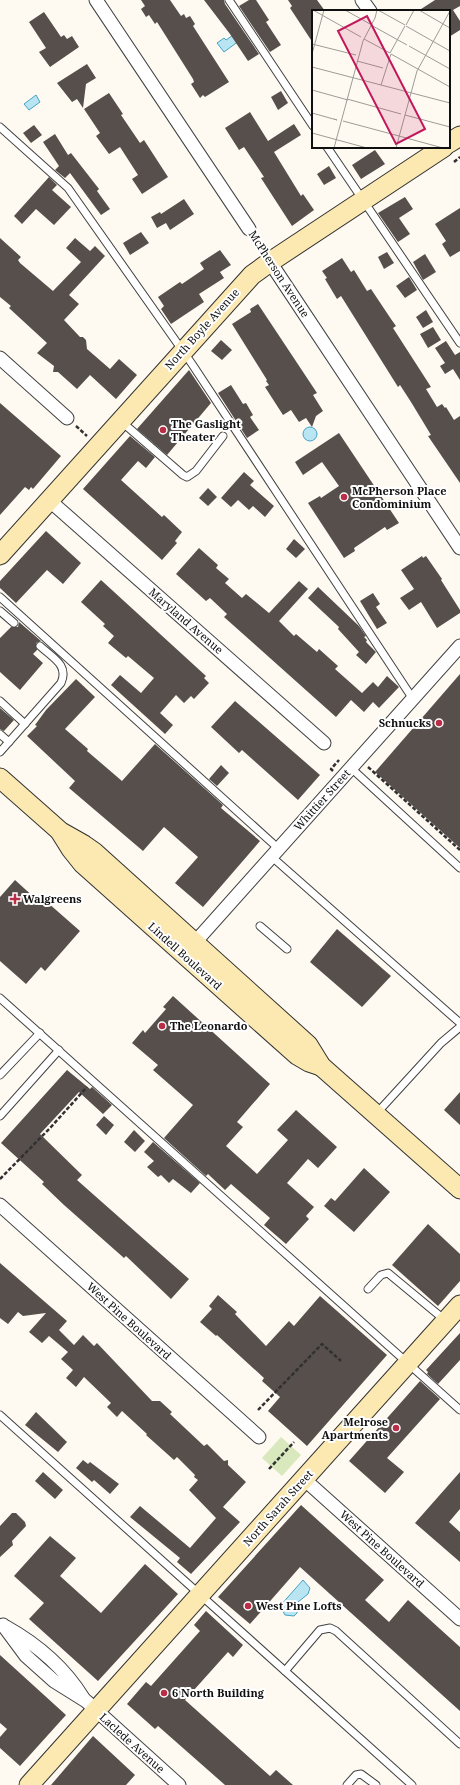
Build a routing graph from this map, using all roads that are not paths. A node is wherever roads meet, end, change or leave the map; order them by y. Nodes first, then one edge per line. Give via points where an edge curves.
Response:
1 (96, 0) edge
2 (229, 0) edge
3 (362, 0) edge
4 (369, 10) edge
5 (312, 124) edge
6 (0, 127) edge
7 (454, 147) edge
8 (328, 148) edge
9 (363, 201) junction
10 (249, 229) road end
11 (270, 262) junction
12 (460, 343) edge
13 (182, 352) junction
14 (1, 360) edge
15 (67, 418) road end
16 (120, 420) junction
17 (223, 436) dead end
18 (49, 500) junction
19 (460, 548) edge
20 (0, 555) edge
21 (0, 597) edge
22 (0, 611) edge
23 (14, 623) dead end
24 (40, 646) dead end
25 (460, 646) edge
26 (413, 699) junction
27 (0, 701) edge
28 (25, 724) junction
29 (0, 734) edge
30 (9, 742) junction
31 (324, 743) dead end
32 (0, 752) edge
33 (351, 768) junction
34 (0, 778) edge
35 (275, 853) junction
36 (460, 868) edge
37 (260, 926) dead end
38 (190, 949) junction
39 (287, 949) dead end
40 (0, 998) edge
41 (460, 1023) edge
42 (460, 1027) edge
43 (40, 1033) junction
44 (59, 1050) junction
45 (0, 1075) edge
46 (375, 1114) junction
47 (0, 1116) edge
48 (460, 1189) edge
49 (0, 1205) edge
50 (368, 1289) dead end
51 (460, 1305) edge
52 (446, 1321) junction
53 (408, 1363) junction
54 (460, 1410) edge
55 (0, 1415) edge
56 (259, 1437) dead end
57 (304, 1479) junction
58 (200, 1595) junction
59 (460, 1619) edge
60 (1, 1624) edge
61 (285, 1671) junction
62 (91, 1706) junction
63 (460, 1744) edge
64 (30, 1785) edge
65 (179, 1785) edge
66 (347, 1785) edge
67 (376, 1785) edge
68 (412, 1785) edge

1 - 10 street, McPherson Avenue
2 - 5 lane
3 - 4 street
6 - 13 lane via 68,188
7 - 9 street, North Boyle Avenue
8 - 9 lane
9 - 11 street, North Boyle Avenue
9 - 12 lane
11 - 13 street, North Boyle Avenue via 243,284
11 - 19 street, McPherson Avenue
13 - 16 street, North Boyle Avenue
13 - 26 lane
14 - 15 street
16 - 17 lane via 187,477 196,470
16 - 18 street, North Boyle Avenue
18 - 20 street, North Boyle Avenue
18 - 31 street, Maryland Avenue
21 - 35 lane
22 - 23 lane
24 - 28 lane via 63,668 65,675
25 - 26 street, Whittier Street
26 - 33 street, Whittier Street
27 - 28 lane via 6,710
28 - 30 lane
29 - 30 lane
30 - 32 lane
33 - 35 street, Whittier Street
33 - 36 lane
34 - 38 street, Lindell Boulevard via 61,832 84,845
35 - 38 street, Whittier Street
35 - 41 lane
37 - 39 lane
38 - 46 street, Lindell Boulevard via 308,1045 321,1066
40 - 43 lane
42 - 46 lane via 441,1043
43 - 44 lane
43 - 45 lane
44 - 47 lane
44 - 53 lane
46 - 48 street, Lindell Boulevard
49 - 56 street, West Pine Boulevard
50 - 52 lane via 381,1275 388,1272
51 - 52 street, North Sarah Street
52 - 53 street, North Sarah Street
53 - 54 lane
53 - 57 street, North Sarah Street
55 - 58 lane
57 - 58 street, North Sarah Street
57 - 59 street, West Pine Boulevard
58 - 61 lane
58 - 62 street, North Sarah Street
60 - 62 street, Laclede Avenue via 36,1645 64,1670
61 - 63 lane via 320,1630 330,1628
61 - 68 lane
62 - 64 street, North Sarah Street
62 - 65 street, Laclede Avenue
66 - 67 lane via 356,1775 361,1774

